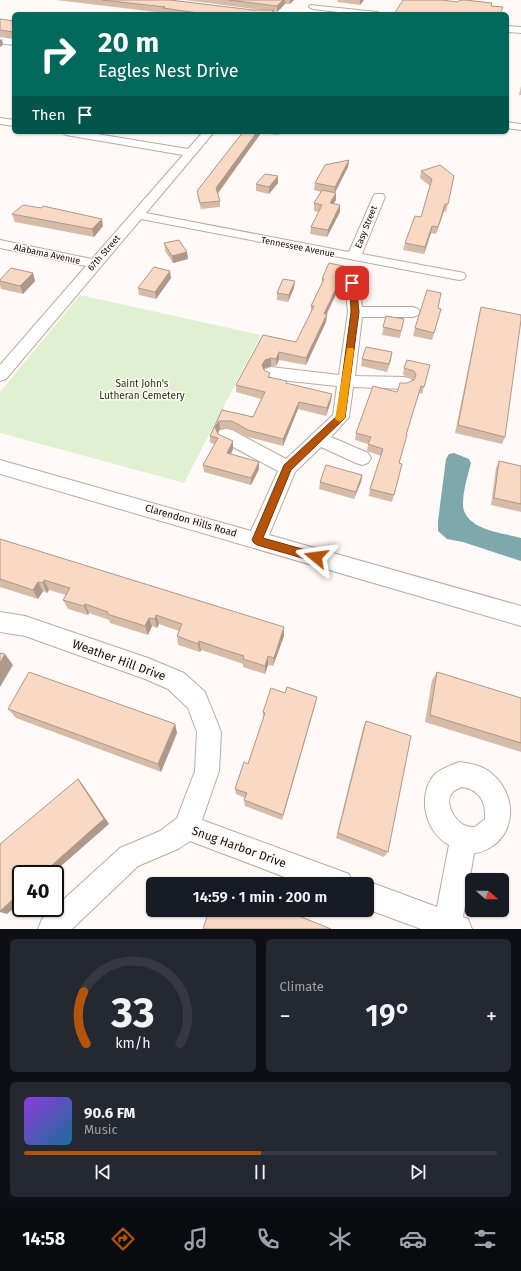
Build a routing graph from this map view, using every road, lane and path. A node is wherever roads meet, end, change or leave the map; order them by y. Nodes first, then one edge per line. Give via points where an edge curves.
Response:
1 (318, 0) edge
2 (313, 7) junction
3 (309, 12) edge
4 (359, 12) edge
5 (509, 29) edge
6 (521, 30) edge
7 (0, 40) edge
8 (12, 42) edge
9 (0, 121) edge
10 (12, 123) edge
11 (509, 125) edge
12 (521, 127) edge
13 (78, 134) edge
14 (207, 134) edge
15 (192, 153) junction
16 (379, 197) dead end
17 (138, 215) junction
18 (0, 244) edge
19 (354, 258) junction
20 (94, 264) junction
21 (459, 276) dead end
22 (352, 283) dead end
23 (355, 312) junction
24 (414, 312) dead end
25 (271, 373) edge
26 (0, 375) edge
27 (346, 381) junction
28 (405, 383) edge
29 (226, 435) dead end
30 (319, 439) junction
31 (362, 458) dead end
32 (0, 467) edge
33 (288, 468) junction
34 (257, 540) junction
35 (521, 616) edge
36 (0, 622) edge
37 (187, 827) junction
38 (463, 839) dead end
39 (320, 877) edge
40 (374, 897) edge
41 (453, 927) edge
42 (52, 929) edge

1 - 2 street
2 - 3 street
2 - 4 street
5 - 6 street
7 - 8 street
9 - 10 street
11 - 12 street
13 - 15 street
14 - 15 street, 67th Street
15 - 17 street, 67th Street
16 - 19 street, Easy Street
17 - 19 street, Tennessee Avenue
17 - 20 street, 67th Street
18 - 20 street, Alabama Avenue
19 - 21 street, Tennessee Avenue
20 - 26 street, 67th Street
22 - 23 street
23 - 24 street
23 - 27 street
25 - 27 street
27 - 28 street
27 - 30 street via 341,418
29 - 33 street
30 - 31 street
30 - 33 street
32 - 34 street, Clarendon Hills Road
33 - 34 street
34 - 35 street, Clarendon Hills Road
36 - 37 street, Weather Hill Drive via 25,626 148,669 176,681 197,700 209,732 207,772
37 - 39 street, Snug Harbor Drive
37 - 42 street, Snug Harbor Drive via 169,840 129,857
38 - 41 street
40 - 41 street

